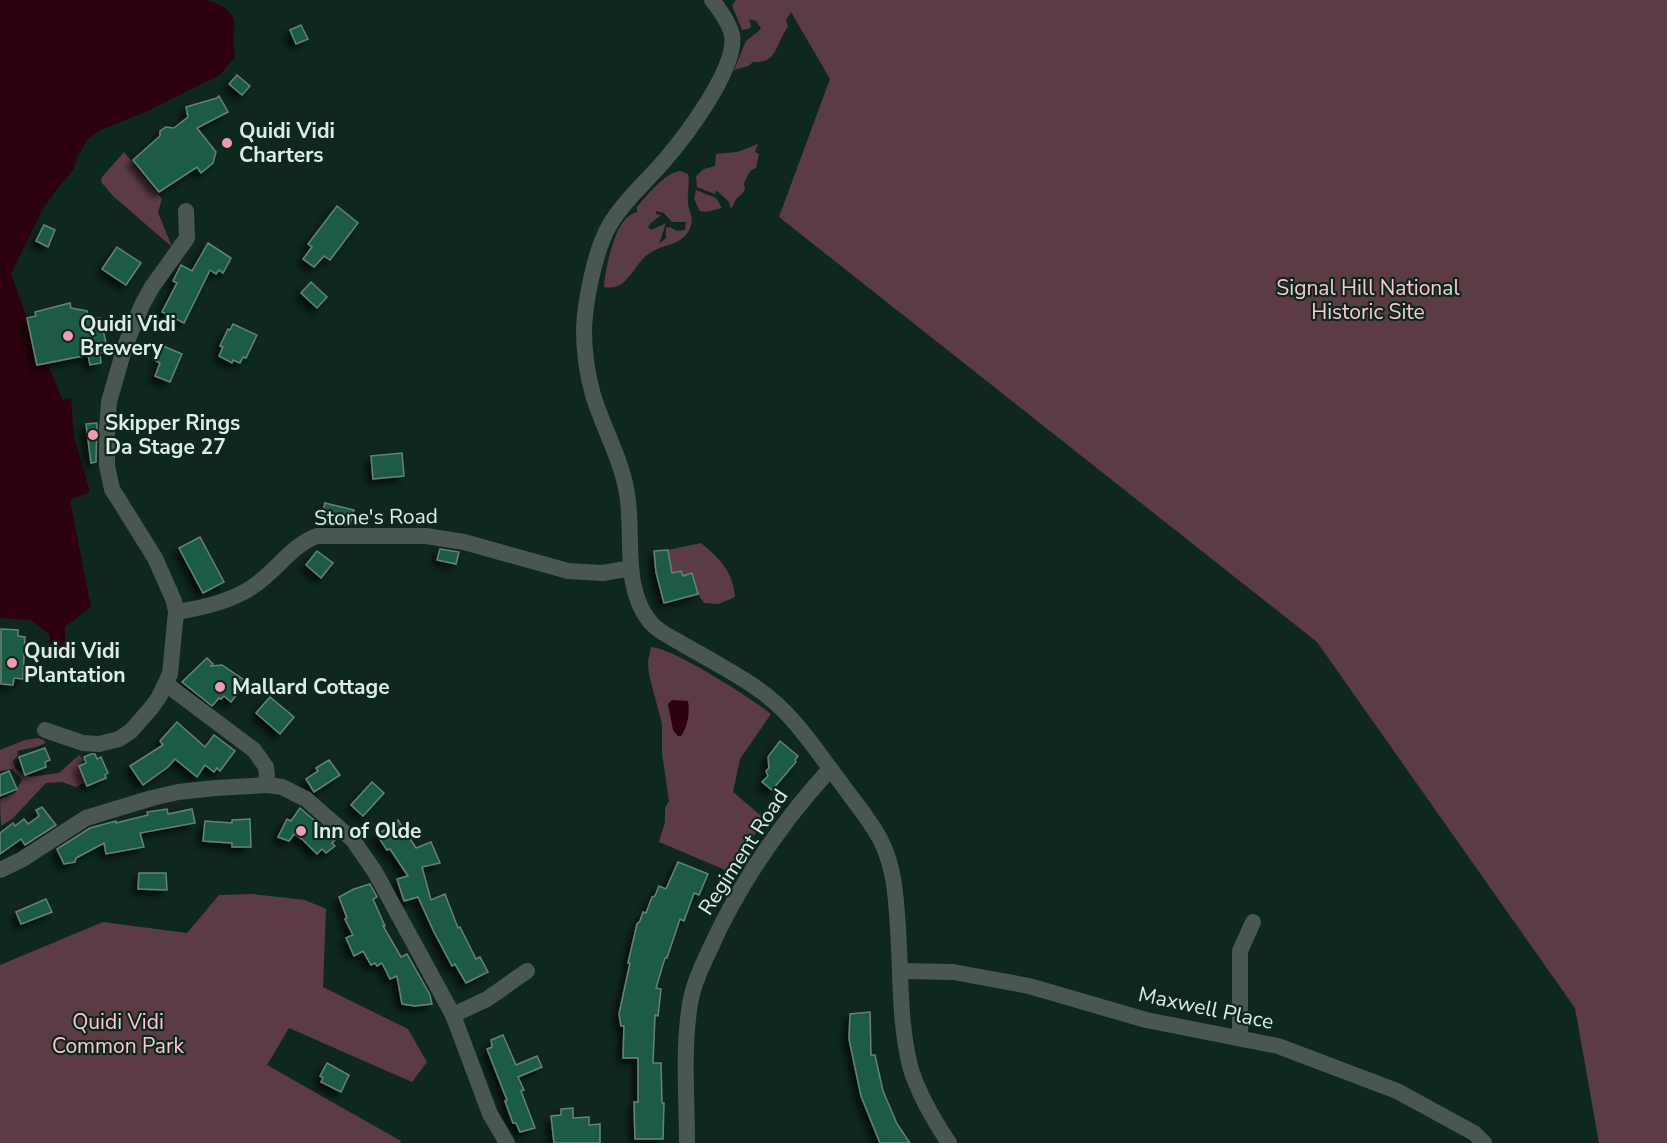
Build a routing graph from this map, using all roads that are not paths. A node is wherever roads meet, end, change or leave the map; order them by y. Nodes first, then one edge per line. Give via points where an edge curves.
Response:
1 (712, 0) edge
2 (186, 211) dead end
3 (631, 568) junction
4 (176, 612) junction
5 (166, 684) junction
6 (45, 730) dead end
7 (830, 769) junction
8 (268, 784) junction
9 (0, 870) edge
10 (1253, 922) dead end
11 (527, 971) dead end
12 (901, 971) junction
13 (453, 1015) junction
14 (1240, 1038) junction
15 (507, 1143) edge
16 (687, 1143) edge
17 (949, 1143) edge
18 (1484, 1143) edge

1 - 3 street via 732,34 727,66 686,134 609,225 594,267 587,304 584,341 589,378 622,470 628,499
2 - 4 street via 187,238 152,286 125,346 107,429 107,466 112,489 155,558
3 - 4 street, Stone's Road via 603,573 568,571 465,542 426,536 318,536 306,540 244,592
3 - 7 street via 635,594 653,626 776,703
4 - 5 street
5 - 6 street via 145,716 119,739 83,744
5 - 8 street via 254,750 266,767
7 - 12 street via 873,827 888,858
7 - 16 street, Regiment Road via 780,828 748,878 697,980 687,1032
8 - 9 street via 178,792 99,813
8 - 13 street via 306,799 353,840 375,872
10 - 14 street via 1240,951
11 - 13 street via 487,999
12 - 14 street, Maxwell Place via 953,972 1029,986 1146,1020
12 - 17 street via 903,1027 911,1070 931,1115
13 - 15 street via 490,1114
14 - 18 street, Maxwell Place via 1278,1046 1397,1091

